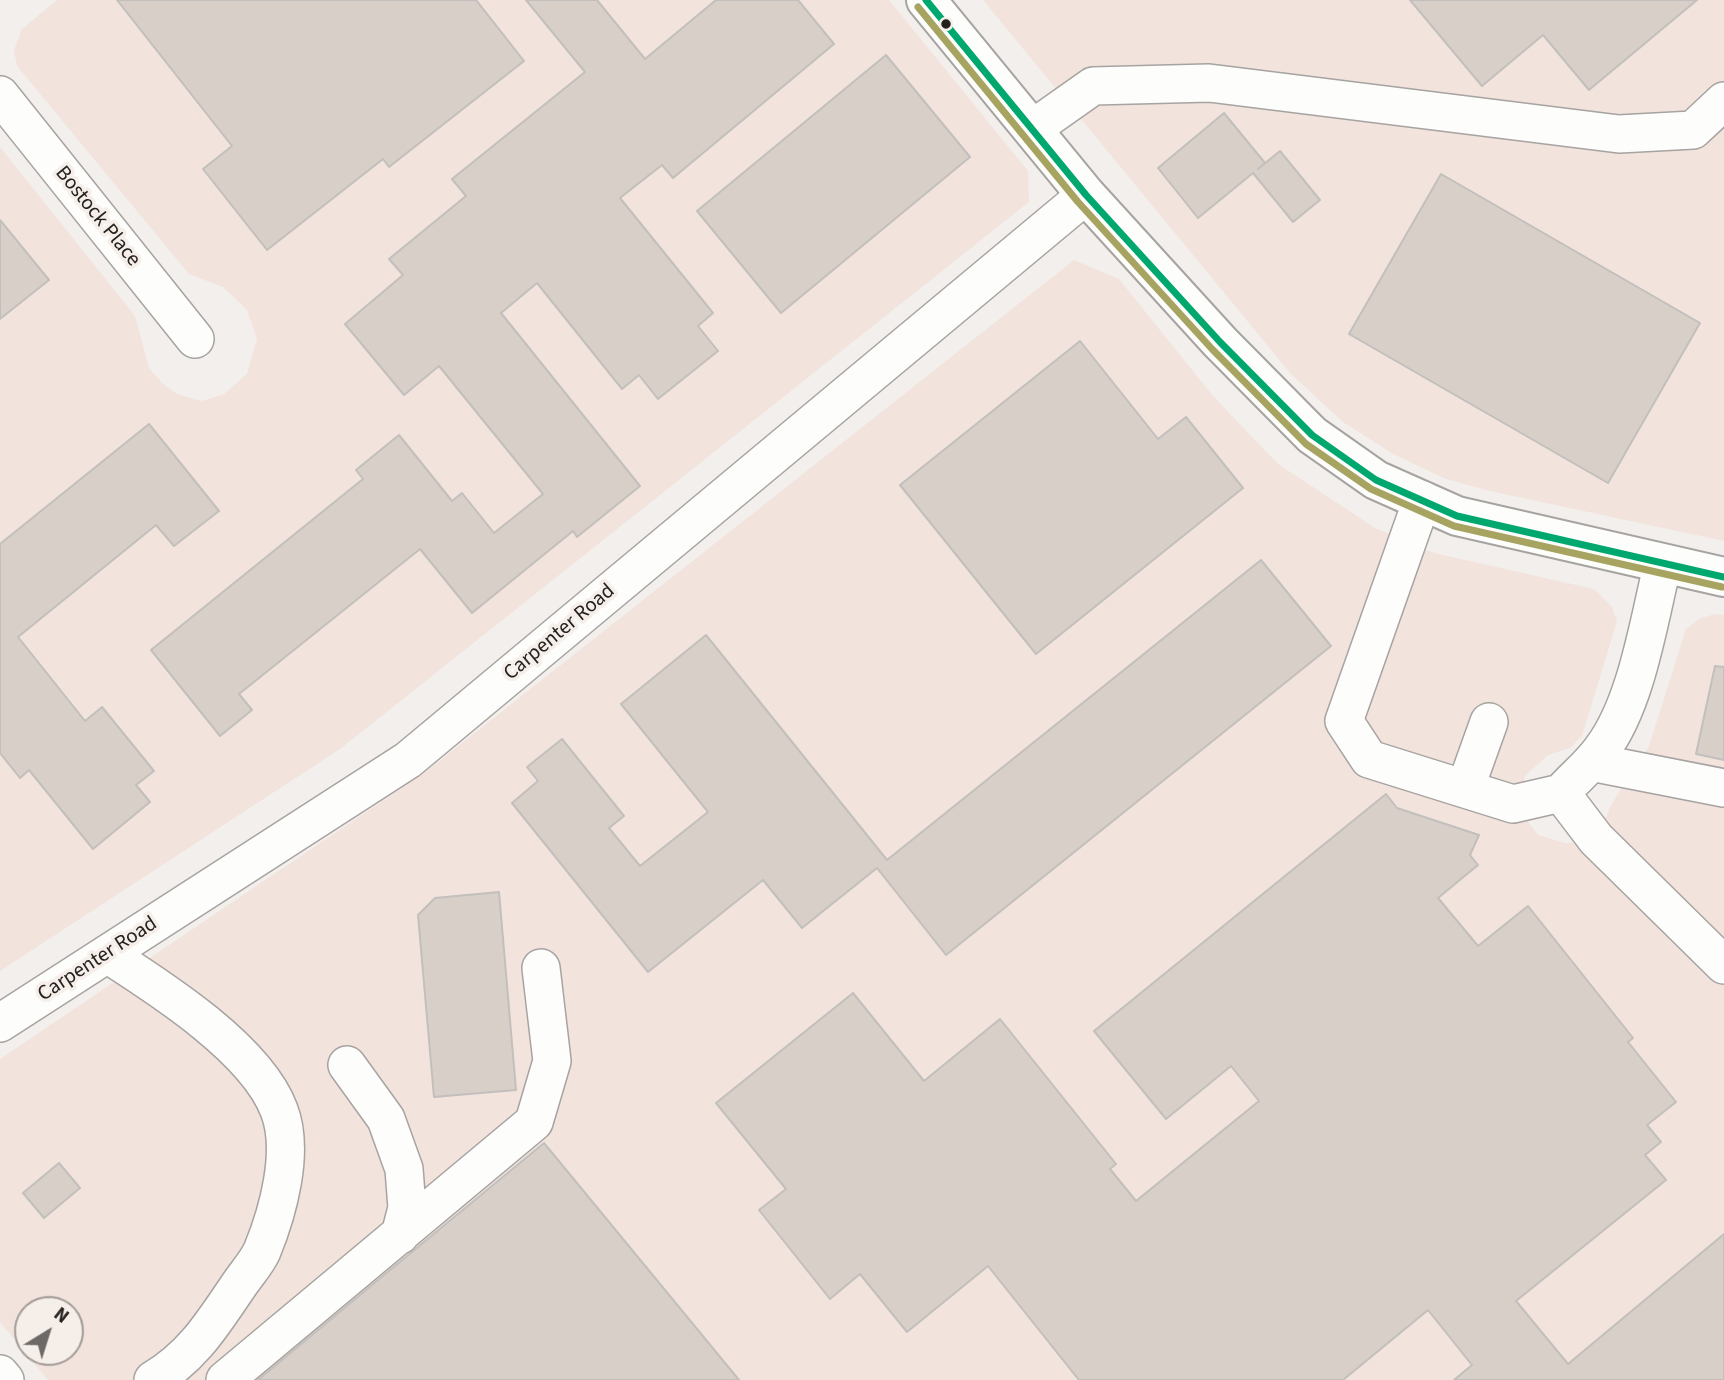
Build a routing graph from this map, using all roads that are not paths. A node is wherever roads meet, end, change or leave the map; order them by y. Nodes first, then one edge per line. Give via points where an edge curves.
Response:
1 (926, 0) edge
2 (0, 95) edge
3 (1724, 101) edge
4 (1032, 129) junction
5 (1086, 195) junction
6 (195, 339) dead end
7 (1422, 500) junction
8 (1663, 563) junction
9 (1724, 577) edge
10 (1489, 722) dead end
11 (1591, 762) junction
12 (1724, 788) edge
13 (1465, 789) junction
14 (1561, 793) junction
15 (107, 954) junction
16 (1724, 965) edge
17 (541, 968) dead end
18 (0, 1023) edge
19 (347, 1065) dead end
20 (400, 1235) junction
21 (0, 1374) edge
22 (5, 1380) edge
23 (153, 1380) edge
24 (225, 1380) edge

1 - 4 main road
2 - 6 street, Bostock Place
3 - 4 street via 1693,130 1619,134 1209,83 1093,86
4 - 5 main road
5 - 7 main road via 1312,435 1377,480
5 - 15 street, Carpenter Road via 408,760
7 - 8 main road via 1457,516
7 - 13 street via 1344,721 1369,759
8 - 9 main road
8 - 11 street via 1632,688 1618,722
10 - 13 street
11 - 12 street
11 - 14 street
13 - 14 street via 1513,804
14 - 16 street via 1596,839
15 - 18 street, Carpenter Road
15 - 23 street via 194,1014 257,1073 279,1110 286,1154 261,1253 196,1347
17 - 20 street via 552,1061 534,1122
19 - 20 street via 386,1119 404,1168 407,1208
20 - 24 street
21 - 22 street

